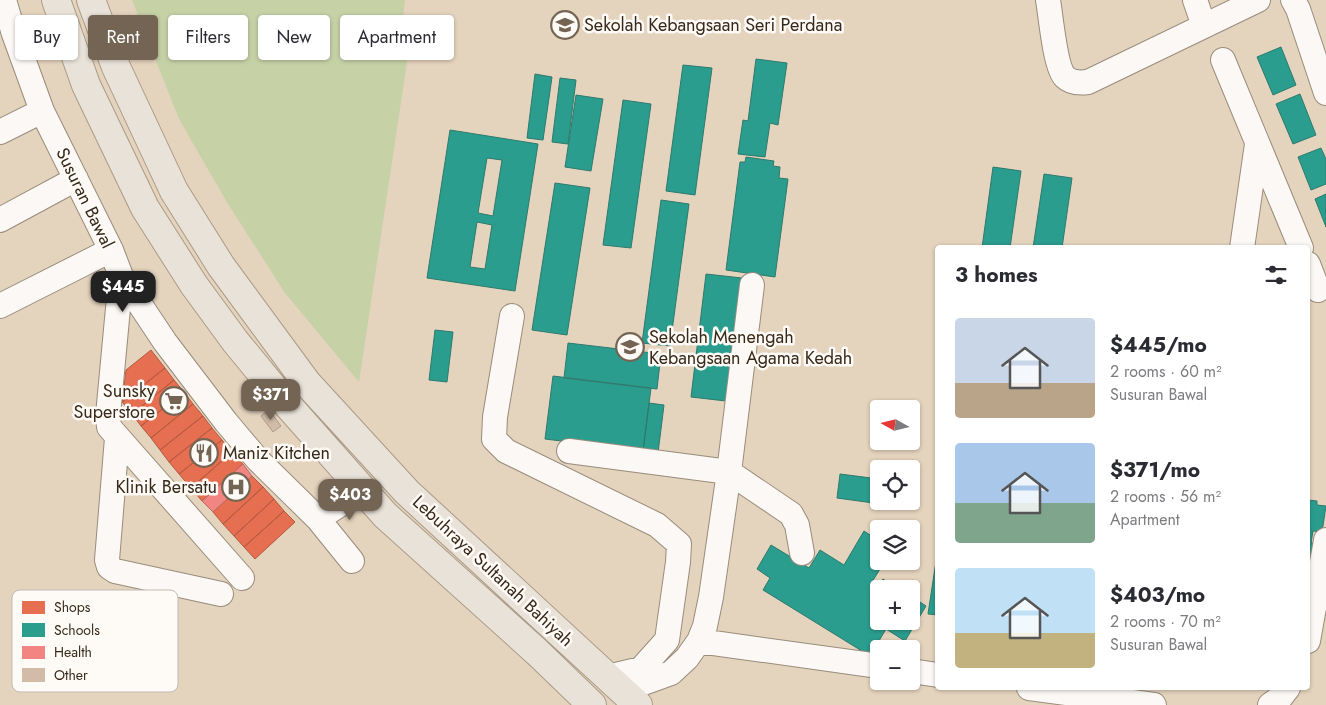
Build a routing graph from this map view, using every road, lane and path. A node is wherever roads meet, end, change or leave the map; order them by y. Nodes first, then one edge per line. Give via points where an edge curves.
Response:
1 (4, 0) edge
2 (56, 0) edge
3 (91, 0) edge
4 (1048, 0) edge
5 (1195, 0) edge
6 (1258, 0) edge
7 (1293, 0) edge
8 (1204, 26) junction
9 (1223, 60) dead end
10 (1326, 94) edge
11 (42, 111) junction
12 (0, 132) edge
13 (1257, 142) junction
14 (76, 179) junction
15 (0, 220) edge
16 (1242, 245) edge
17 (1300, 245) edge
18 (111, 250) junction
19 (1310, 269) edge
20 (121, 276) junction
21 (752, 285) dead end
22 (1318, 290) dead end
23 (0, 306) edge
24 (512, 316) dead end
25 (117, 438) junction
26 (569, 451) dead end
27 (729, 472) junction
28 (362, 490) junction
29 (318, 519) junction
30 (1326, 540) edge
31 (802, 553) dead end
32 (352, 561) dead end
33 (242, 578) dead end
34 (221, 594) dead end
35 (1310, 630) edge
36 (699, 641) junction
37 (870, 665) edge
38 (920, 672) edge
39 (935, 675) edge
40 (1044, 690) edge
41 (1160, 690) edge
42 (1286, 690) edge
43 (623, 691) edge
44 (592, 705) edge
45 (1156, 705) edge
46 (1270, 705) edge

1 - 11 street, Susuran Bawal
2 - 28 main road, Lebuhraya Sultanah Bahiyah via 86,85 145,208 194,285 235,341
3 - 43 main road, Lebuhraya Sultanah Bahiyah via 116,67 174,191 221,266 307,384 408,492
4 - 8 street via 1059,68 1066,79 1078,83 1088,82
5 - 8 street
6 - 8 street
7 - 10 street
9 - 13 street
11 - 12 street
11 - 14 street, Susuran Bawal
13 - 16 street
13 - 17 street
14 - 15 street
14 - 18 street, Susuran Bawal
18 - 20 street, Susuran Bawal
18 - 23 street
19 - 22 street
20 - 25 street via 108,415 109,427
20 - 29 street, Susuran Bawal via 165,342 226,422 258,460
21 - 27 street
24 - 43 street via 494,439 506,451 657,525 679,544 667,640
25 - 33 street
25 - 34 street via 109,568 115,572
26 - 27 street
27 - 31 street via 791,514 798,525
27 - 36 street via 711,597
28 - 29 street
28 - 44 main road, Lebuhraya Sultanah Bahiyah via 384,515
29 - 32 street, Susuran Bawal
30 - 35 street
36 - 37 street
36 - 43 street via 672,673
38 - 39 street
40 - 45 street
41 - 45 street
42 - 46 street

